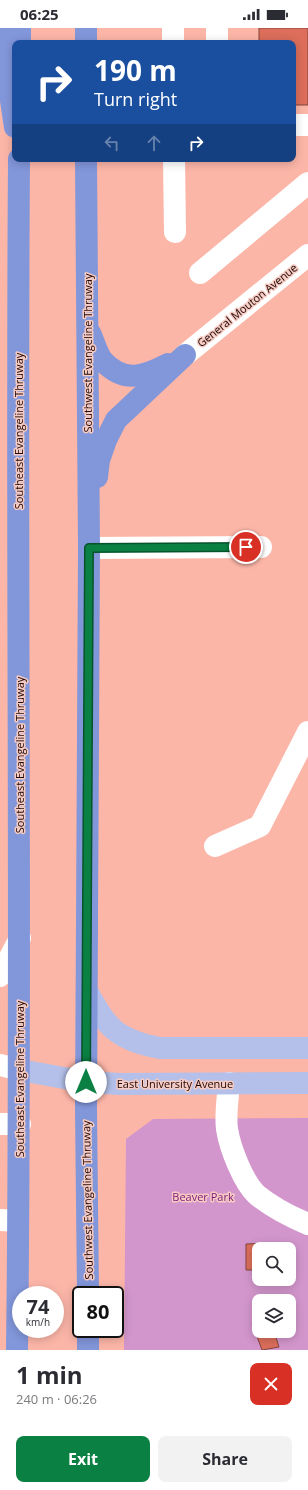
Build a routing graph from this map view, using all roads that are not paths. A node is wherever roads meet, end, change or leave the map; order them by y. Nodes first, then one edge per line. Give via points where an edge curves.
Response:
1 (0, 28) edge
2 (20, 28) edge
3 (86, 28) edge
4 (173, 28) edge
5 (217, 28) edge
6 (20, 40) edge
7 (86, 40) edge
8 (173, 40) edge
9 (217, 40) edge
10 (12, 107) edge
11 (296, 125) edge
12 (308, 125) edge
13 (19, 162) edge
14 (86, 162) edge
15 (174, 162) edge
16 (308, 183) edge
17 (176, 232) dead end
18 (308, 255) edge
19 (200, 273) dead end
20 (86, 326) junction
21 (185, 355) junction
22 (261, 547) dead end
23 (89, 548) junction
24 (308, 732) edge
25 (215, 846) dead end
26 (20, 938) junction
27 (0, 976) edge
28 (86, 991) junction
29 (308, 1048) edge
30 (10, 1067) edge
31 (86, 1082) junction
32 (229, 1083) junction
33 (308, 1083) edge
34 (10, 1124) edge
35 (9, 1221) edge
36 (308, 1224) edge
37 (88, 1286) edge
38 (88, 1338) edge
39 (17, 1350) edge
40 (88, 1350) edge

1 - 10 highway
2 - 6 highway
3 - 7 highway
4 - 8 street
5 - 9 street
11 - 12 street
13 - 26 highway, Southeast Evangeline Thruway via 17,407
14 - 20 highway, Southwest Evangeline Thruway
15 - 17 street
16 - 19 street
18 - 21 street, General Mouton Avenue
20 - 21 highway via 102,361 115,371 130,376 138,377 150,373
20 - 23 highway, Southwest Evangeline Thruway
21 - 23 highway via 116,420 106,440 99,460
22 - 23 street
23 - 28 highway
24 - 25 street via 260,826
26 - 27 street
26 - 30 highway, Southeast Evangeline Thruway
28 - 29 main road via 102,1019 120,1034 138,1043 160,1048
28 - 31 highway
30 - 31 main road, East University Avenue
30 - 34 highway, Southeast Evangeline Thruway
31 - 32 main road, East University Avenue
31 - 37 highway, Southwest Evangeline Thruway
32 - 33 main road, East University Avenue
32 - 36 street via 227,1128 243,1174 257,1195 291,1217
34 - 35 highway, Southeast Evangeline Thruway
35 - 39 highway, Southeast Evangeline Thruway
38 - 40 highway

